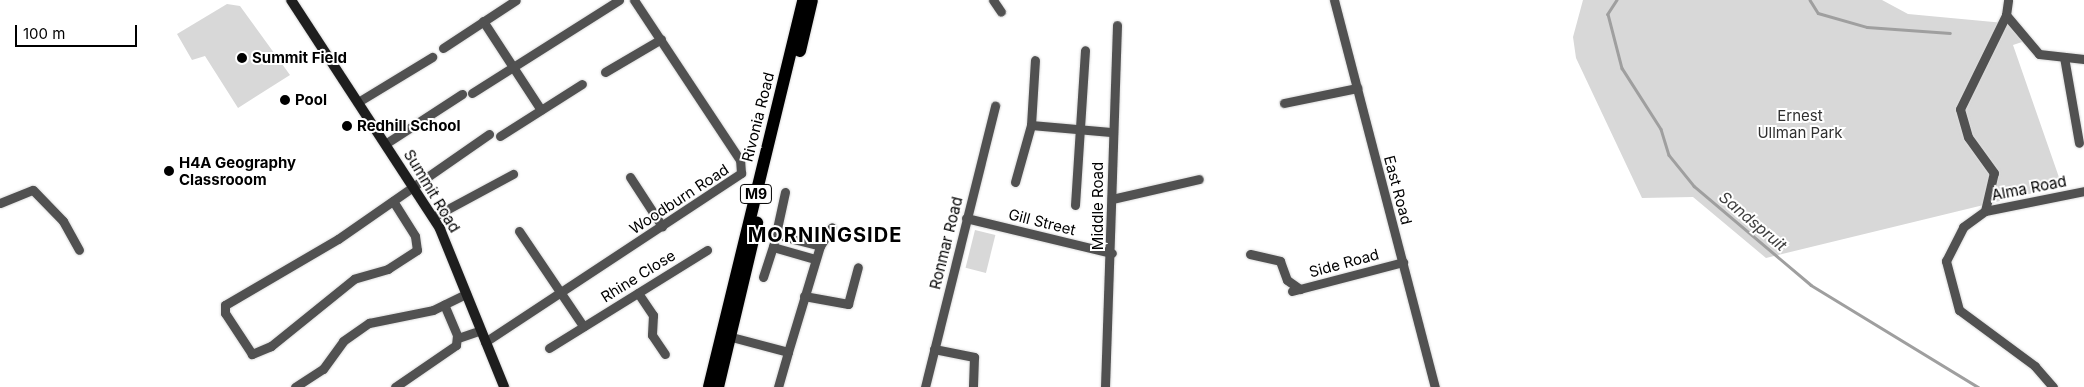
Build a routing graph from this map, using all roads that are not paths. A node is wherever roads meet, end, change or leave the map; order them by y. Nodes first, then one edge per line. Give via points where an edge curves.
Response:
1 (291, 0) edge
2 (516, 0) edge
3 (619, 0) edge
4 (634, 0) edge
5 (803, 0) edge
6 (812, 0) edge
7 (993, 0) edge
8 (1334, 0) edge
9 (2008, 0) edge
10 (1001, 12) dead end
11 (2006, 15) junction
12 (484, 21) junction
13 (1117, 25) dead end
14 (661, 39) junction
15 (443, 48) dead end
16 (1085, 50) dead end
17 (432, 57) dead end
18 (2064, 57) junction
19 (2084, 59) edge
20 (1035, 60) dead end
21 (513, 67) junction
22 (605, 72) dead end
23 (582, 84) dead end
24 (1357, 88) junction
25 (358, 102) junction
26 (1284, 103) dead end
27 (995, 106) dead end
28 (542, 110) junction
29 (1031, 125) junction
30 (1081, 129) junction
31 (1112, 132) junction
32 (489, 134) dead end
33 (500, 136) dead end
34 (2079, 143) dead end
35 (386, 144) junction
36 (513, 174) dead end
37 (630, 177) dead end
38 (1199, 179) dead end
39 (1015, 182) dead end
40 (414, 188) junction
41 (785, 192) dead end
42 (2084, 192) edge
43 (1112, 200) junction
44 (393, 201) junction
45 (0, 203) edge
46 (1075, 206) dead end
47 (1985, 211) junction
48 (433, 217) junction
49 (966, 218) junction
50 (662, 226) junction
51 (832, 227) dead end
52 (519, 231) dead end
53 (785, 237) dead end
54 (820, 246) junction
55 (773, 247) junction
56 (79, 250) dead end
57 (707, 250) dead end
58 (1112, 253) junction
59 (1250, 254) dead end
60 (815, 260) junction
61 (1403, 262) junction
62 (858, 267) dead end
63 (763, 277) dead end
64 (560, 292) junction
65 (638, 293) junction
66 (466, 294) junction
67 (804, 296) junction
68 (444, 305) junction
69 (584, 326) junction
70 (481, 330) junction
71 (725, 336) junction
72 (458, 338) junction
73 (485, 342) junction
74 (549, 348) dead end
75 (934, 349) junction
76 (788, 352) junction
77 (665, 354) dead end
78 (295, 387) edge
79 (395, 387) edge
80 (504, 387) edge
81 (708, 387) edge
82 (718, 387) edge
83 (778, 387) edge
84 (924, 387) edge
85 (973, 387) edge
86 (1105, 387) edge
87 (1436, 387) edge
88 (2053, 387) edge

1 - 25 main road, Summit Road
2 - 12 street
3 - 21 street
4 - 14 street, Woodburn Road
5 - 71 main road, Rivonia Road / M9
6 - 71 main road, Rivonia Road / M9
7 - 10 street
8 - 24 street, East Road
9 - 11 street
11 - 18 street via 2039,54
11 - 47 street via 1960,109 1968,137 1994,173
12 - 15 street
12 - 21 street
13 - 31 street, Middle Road
14 - 22 street
14 - 50 street, Woodburn Road via 742,170 732,183
16 - 30 street
17 - 25 street
18 - 19 street
18 - 34 street
20 - 29 street
21 - 28 street
21 - 35 street
23 - 28 street
24 - 26 street
24 - 61 street, East Road
25 - 35 main road, Summit Road
27 - 49 street, Ronmar Road
28 - 33 street
29 - 30 street
29 - 39 street
30 - 31 street
30 - 46 street
31 - 43 street, Middle Road
32 - 40 street via 432,169
35 - 40 main road, Summit Road
36 - 48 street
37 - 50 street
38 - 43 street
40 - 44 street
40 - 48 main road, Summit Road
41 - 55 street
42 - 47 street, Alma Road
43 - 58 street, Middle Road
44 - 44 street via 225,305 225,313 252,354 271,346 354,280 388,270 417,250 415,236
45 - 56 street via 33,190 63,221
47 - 88 street, Alma Road via 1963,227 1946,262 1959,310 2035,366
48 - 66 main road, Summit Road
49 - 58 street, Gill Street
49 - 75 street, Ronmar Road
50 - 64 street, Woodburn Road
51 - 54 street
52 - 64 street
53 - 54 street
54 - 60 street
55 - 60 street
55 - 63 street
57 - 65 street, Rhine Close
58 - 86 street, Middle Road
59 - 61 street, Side Road via 1280,261 1287,280 1296,290
60 - 67 street
61 - 87 street, East Road
62 - 67 street via 848,304
64 - 69 street
64 - 73 street, Woodburn Road
65 - 69 street, Rhine Close
65 - 77 street via 653,315 652,332
66 - 68 street
66 - 70 main road, Summit Road
67 - 76 street
68 - 72 street
68 - 78 street via 369,323 342,341 322,370
69 - 74 street, Rhine Close
70 - 72 street
70 - 73 main road, Summit Road
71 - 76 street
71 - 81 main road, Rivonia Road / M9
71 - 82 main road, Rivonia Road / M9
72 - 79 street via 453,348
73 - 80 main road, Summit Road
75 - 84 street, Ronmar Road
75 - 85 street via 974,357
76 - 83 street

